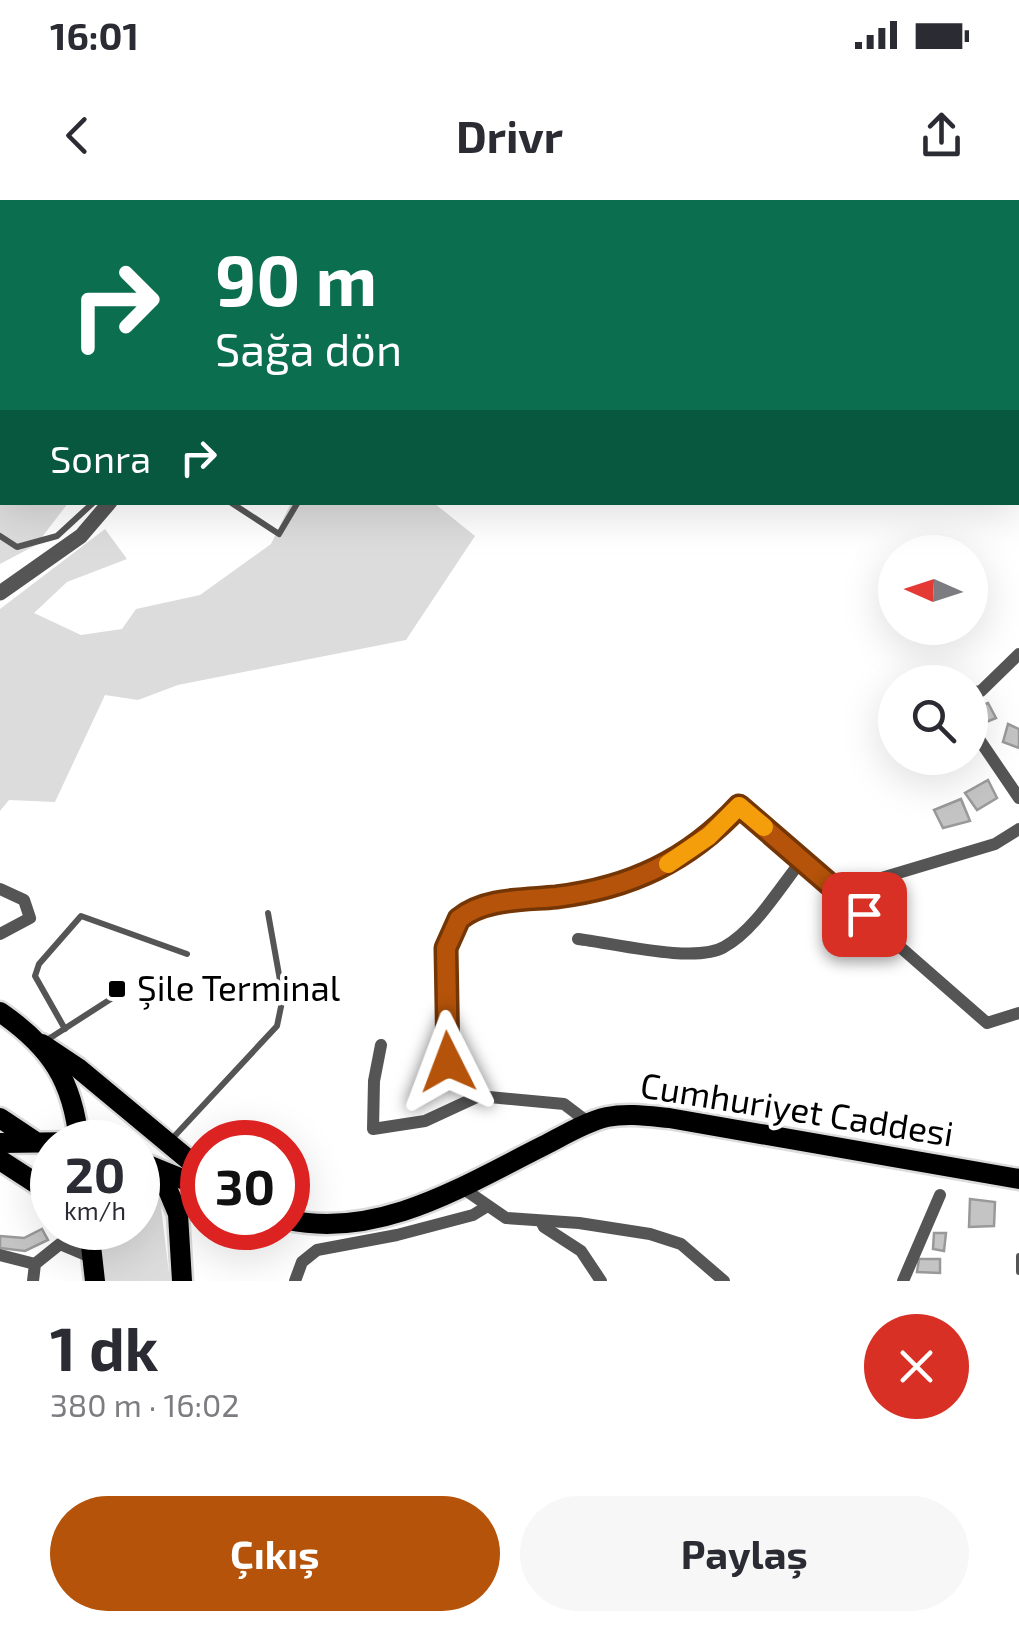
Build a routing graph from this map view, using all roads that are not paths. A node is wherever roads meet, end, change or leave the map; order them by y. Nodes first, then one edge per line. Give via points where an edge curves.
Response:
1 (91, 505) edge
2 (107, 505) edge
3 (235, 505) edge
4 (296, 505) edge
5 (0, 536) edge
6 (0, 593) edge
7 (1019, 654) edge
8 (988, 684) edge
9 (988, 752) edge
10 (1019, 798) edge
11 (1019, 829) edge
12 (802, 860) junction
13 (0, 889) edge
14 (838, 890) junction
15 (268, 913) dead end
16 (0, 934) edge
17 (578, 938) dead end
18 (186, 954) dead end
19 (117, 995) dead end
20 (0, 1012) edge
21 (1019, 1013) edge
22 (65, 1029) junction
23 (42, 1044) junction
24 (382, 1045) dead end
25 (479, 1096) junction
26 (0, 1118) edge
27 (77, 1120) edge
28 (590, 1123) junction
29 (30, 1138) edge
30 (30, 1140) edge
31 (168, 1142) junction
32 (0, 1143) edge
33 (180, 1156) edge
34 (0, 1160) edge
35 (160, 1171) joint
36 (180, 1176) edge
37 (1019, 1178) edge
38 (30, 1179) edge
39 (461, 1187) junction
40 (940, 1195) dead end
41 (486, 1207) junction
42 (180, 1211) edge
43 (178, 1214) junction
44 (541, 1221) junction
45 (310, 1223) edge
46 (87, 1250) edge
47 (91, 1250) edge
48 (0, 1256) edge
49 (1019, 1256) edge
50 (92, 1258) junction
51 (35, 1264) junction
52 (1019, 1272) edge
53 (33, 1281) edge
54 (95, 1281) edge
55 (182, 1281) edge
56 (295, 1281) edge
57 (601, 1281) edge
58 (724, 1281) edge
59 (904, 1281) edge

1 - 5 lane via 57,536 17,546
2 - 6 street via 81,536
3 - 4 lane via 279,534
7 - 8 street
9 - 10 street
11 - 14 street via 994,844
12 - 14 street
12 - 17 street via 733,941 714,952
12 - 25 street via 739,806 709,836 649,875 464,915 448,940 445,1032 451,1068
13 - 16 street via 24,900 30,918
14 - 21 street via 987,1023
15 - 31 lane via 283,997 277,1026
18 - 22 lane via 80,916 35,976
19 - 22 lane
20 - 23 main road
22 - 23 lane
23 - 27 main road via 75,1104
23 - 31 main road
24 - 25 street via 374,1129 424,1121
25 - 28 street via 564,1104
26 - 29 main road
28 - 37 main road, Cumhuriyet Caddesi via 623,1115 668,1118
28 - 39 main road, Cumhuriyet Caddesi
30 - 32 main road
31 - 33 main road
34 - 38 main road
35 - 36 main road
35 - 43 main road
39 - 41 street
39 - 45 main road, Cumhuriyet Caddesi via 363,1222
40 - 59 street
41 - 44 street via 506,1218
41 - 56 street via 397,1235 317,1250 305,1258
42 - 43 main road
43 - 55 main road
44 - 57 street via 581,1252
44 - 58 street via 682,1244
46 - 50 main road
47 - 50 main road
48 - 51 street
49 - 52 lane
50 - 51 street via 63,1243
50 - 54 main road
51 - 53 street

